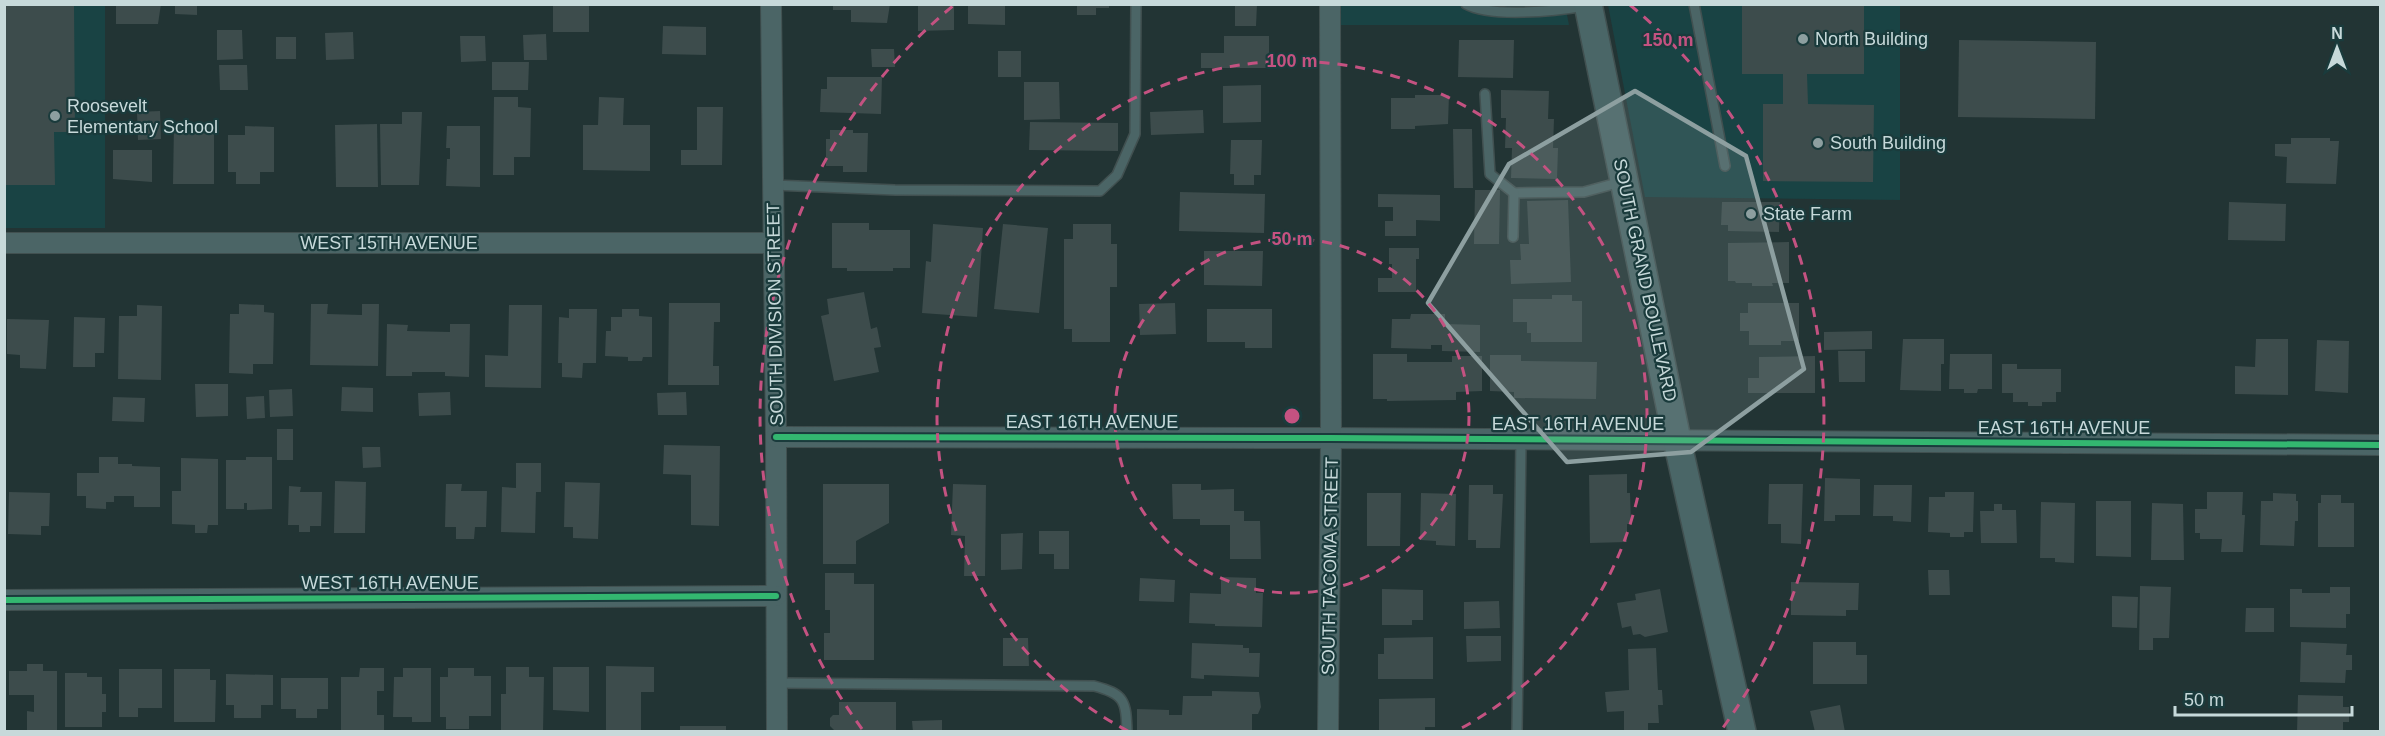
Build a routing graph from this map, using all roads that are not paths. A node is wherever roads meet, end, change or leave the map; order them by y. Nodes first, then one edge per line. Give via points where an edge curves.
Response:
1 (771, 4) edge
2 (1136, 4) edge
3 (1330, 4) edge
4 (1466, 4) edge
5 (1694, 4) edge
6 (1588, 5) edge
7 (1485, 94) dead end
8 (1725, 166) dead end
9 (1624, 181) junction
10 (773, 185) junction
11 (1514, 193) junction
12 (1513, 237) dead end
13 (4, 243) edge
14 (773, 243) junction
15 (776, 437) junction
16 (1331, 438) junction
17 (1521, 439) junction
18 (1677, 440) junction
19 (2380, 445) edge
20 (776, 596) junction
21 (4, 600) edge
22 (777, 683) junction
23 (777, 732) edge
24 (1127, 732) edge
25 (1328, 732) edge
26 (1517, 732) edge
27 (1742, 732) edge

1 - 10 street, SOUTH DIVISION STREET
2 - 10 lane via 1135,134 1118,175 1100,191
3 - 16 street, SOUTH TACOMA STREET
4 - 6 lane via 1477,11 1553,11
5 - 8 lane
6 - 9 main road, SOUTH GRAND BOULEVARD
7 - 11 lane via 1490,174
9 - 11 lane via 1584,192
9 - 18 main road, SOUTH GRAND BOULEVARD
10 - 14 street, SOUTH DIVISION STREET
11 - 12 lane
13 - 14 street, WEST 15TH AVENUE
14 - 15 street, SOUTH DIVISION STREET
15 - 16 street, EAST 16TH AVENUE
15 - 20 street, SOUTH DIVISION STREET
16 - 17 street, EAST 16TH AVENUE
16 - 25 street, SOUTH TACOMA STREET
17 - 18 street, EAST 16TH AVENUE
17 - 26 lane
18 - 19 street, EAST 16TH AVENUE
18 - 27 main road, SOUTH GRAND BOULEVARD
20 - 21 street, WEST 16TH AVENUE
20 - 22 street, SOUTH DIVISION STREET
22 - 23 street, SOUTH DIVISION STREET
22 - 24 lane via 1094,686 1111,690 1122,698

